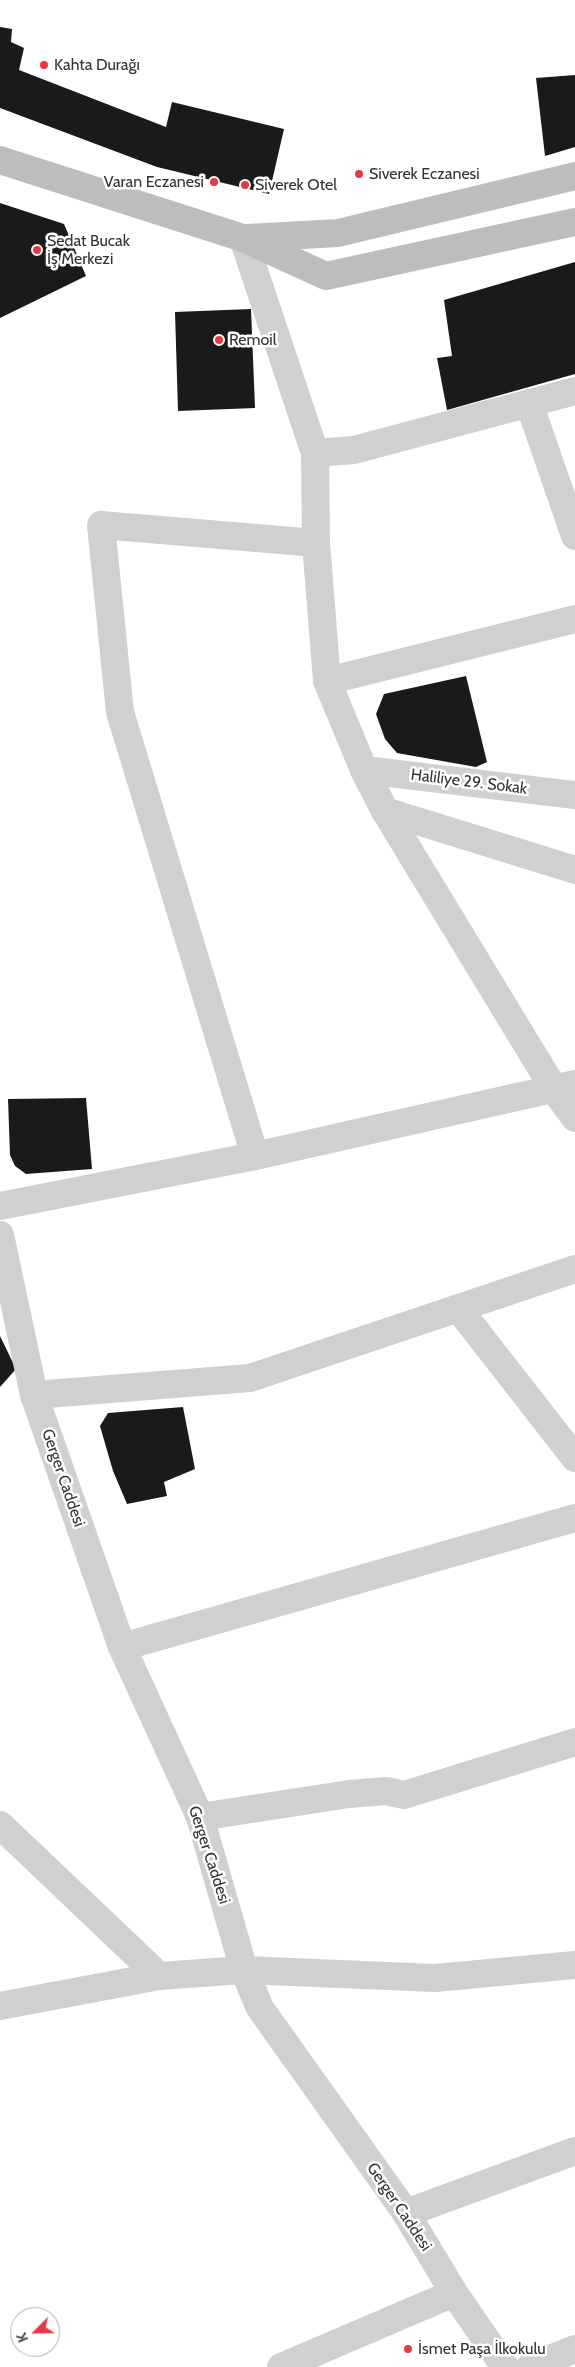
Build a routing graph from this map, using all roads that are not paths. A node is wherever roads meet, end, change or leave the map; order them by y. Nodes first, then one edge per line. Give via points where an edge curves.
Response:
1 (0, 160) edge
2 (575, 176) edge
3 (575, 222) edge
4 (243, 238) junction
5 (575, 391) edge
6 (529, 403) junction
7 (315, 453) junction
8 (575, 536) edge
9 (316, 543) junction
10 (575, 619) edge
11 (326, 681) junction
12 (364, 770) junction
13 (575, 795) edge
14 (385, 811) junction
15 (575, 870) edge
16 (565, 1087) edge
17 (575, 1118) edge
18 (255, 1156) junction
19 (0, 1206) edge
20 (0, 1235) edge
21 (575, 1269) edge
22 (458, 1308) junction
23 (34, 1395) junction
24 (575, 1458) edge
25 (575, 1518) edge
26 (122, 1647) junction
27 (575, 1742) edge
28 (200, 1817) junction
29 (0, 1825) edge
30 (575, 1965) edge
31 (244, 1970) junction
32 (158, 1976) junction
33 (0, 2006) edge
34 (575, 2151) edge
35 (406, 2213) junction
36 (454, 2293) junction
37 (575, 2349) edge
38 (281, 2367) edge
39 (505, 2367) edge
40 (530, 2367) edge

1 - 4 main road
2 - 4 main road via 338,233
3 - 4 main road via 326,276
4 - 7 street
5 - 6 street
6 - 7 street via 354,450
6 - 8 street
7 - 9 street
9 - 11 street
9 - 18 street via 101,525 120,712
10 - 11 street
11 - 12 street
12 - 13 street, Haliliye 29. Sokak
12 - 14 street
14 - 15 street
14 - 16 street
16 - 17 street
16 - 18 street
18 - 19 street
20 - 23 street, Gerger Caddesi
21 - 22 street
22 - 23 street via 250,1378
22 - 24 street
23 - 26 street, Gerger Caddesi
25 - 26 street
26 - 28 street, Gerger Caddesi
27 - 28 street via 404,1795 386,1791 349,1794
28 - 31 street, Gerger Caddesi
29 - 32 street
30 - 31 street via 436,1978
31 - 32 street
31 - 35 street, Gerger Caddesi via 260,2008
32 - 33 street
34 - 35 street
35 - 36 street, Gerger Caddesi
36 - 38 street
36 - 39 street, Gerger Caddesi
37 - 40 street

